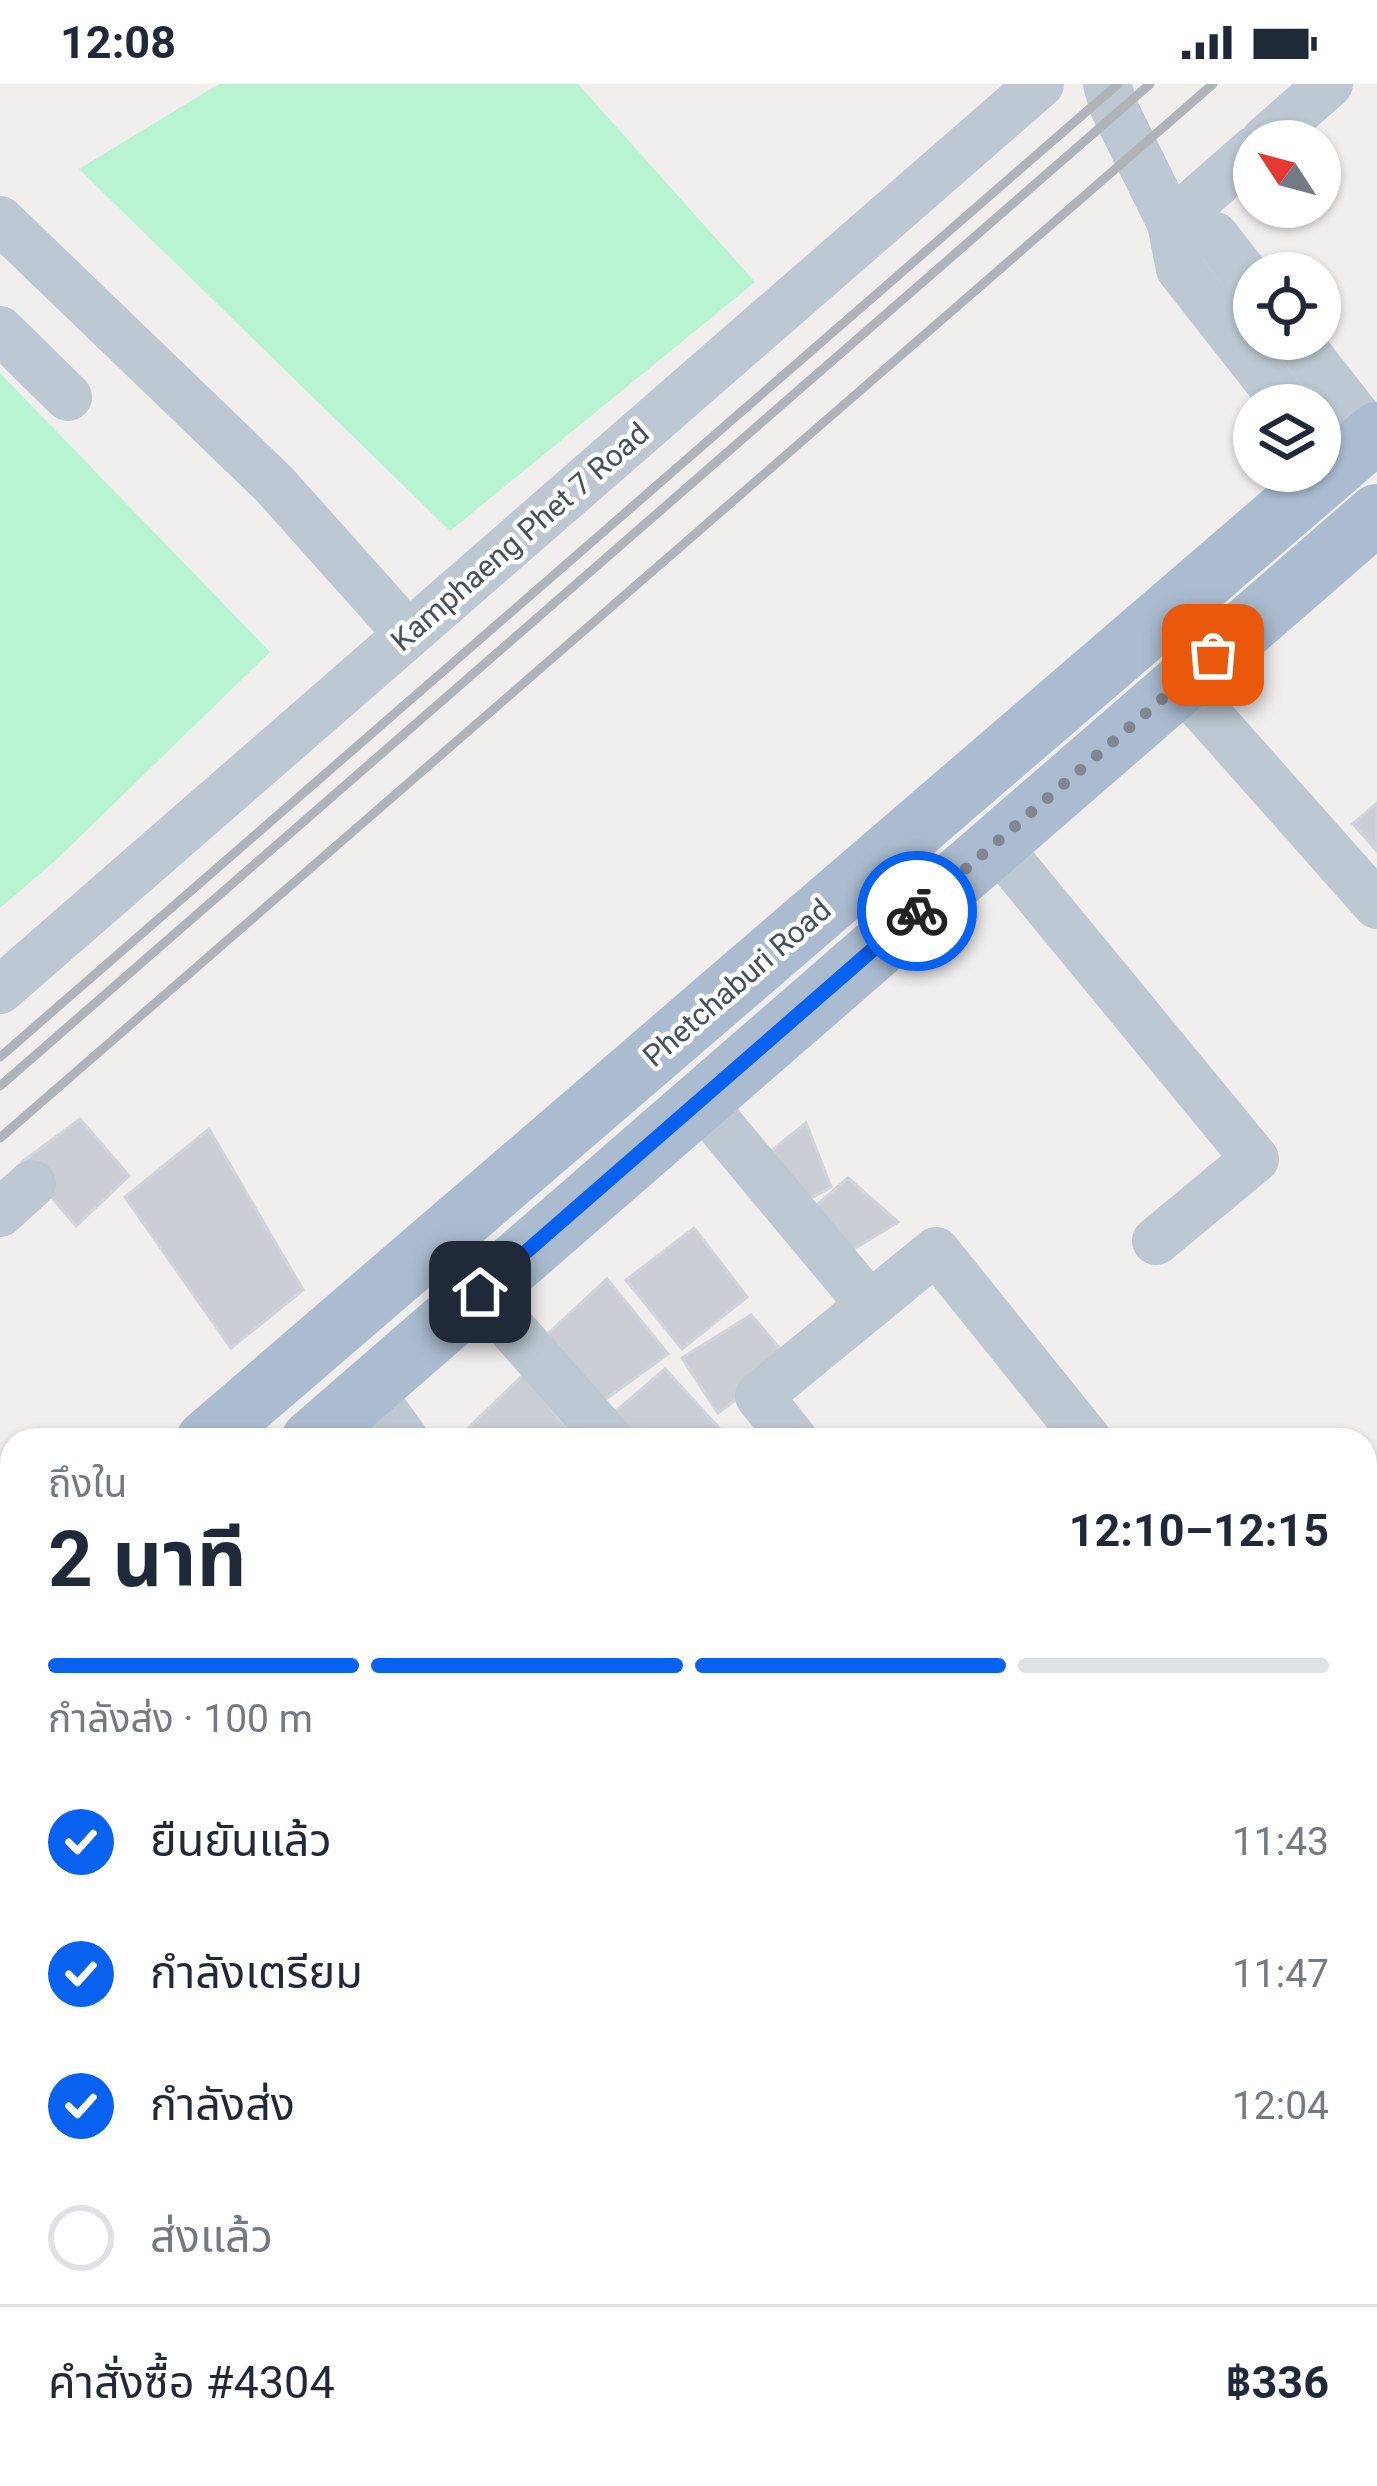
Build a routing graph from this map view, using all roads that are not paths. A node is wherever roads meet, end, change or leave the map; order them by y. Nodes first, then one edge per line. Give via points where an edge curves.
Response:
1 (1040, 84) edge
2 (1107, 84) edge
3 (1329, 84) edge
4 (1288, 120) edge
5 (1233, 168) edge
6 (0, 220) edge
7 (1171, 223) junction
8 (1233, 259) edge
9 (0, 330) edge
10 (1307, 360) edge
11 (1271, 384) edge
12 (68, 397) dead end
13 (1351, 446) edge
14 (1377, 514) edge
15 (408, 634) junction
16 (1180, 683) junction
17 (995, 843) junction
18 (1377, 905) edge
19 (0, 990) edge
20 (699, 1100) junction
21 (1156, 1240) dead end
22 (480, 1292) junction
23 (870, 1305) junction
24 (369, 1390) junction
25 (220, 1428) edge
26 (325, 1428) edge
27 (397, 1428) edge
28 (599, 1428) edge
29 (784, 1428) edge
30 (1078, 1428) edge

1 - 15 street, Kamphaeng Phet 7 Road
2 - 7 street
3 - 4 street
5 - 7 street
6 - 15 street via 274,484
7 - 8 street via 1215,236
7 - 11 street via 1180,268
9 - 12 street
10 - 13 street
13 - 25 main road, Phetchaburi Road
14 - 16 main road
15 - 19 street, Kamphaeng Phet 7 Road
16 - 17 main road
16 - 18 street
17 - 20 main road
17 - 21 street via 1255,1159
20 - 22 main road
20 - 23 street
22 - 24 main road
22 - 28 street
23 - 29 street via 759,1396
23 - 30 street via 937,1251
24 - 26 main road
24 - 27 street

